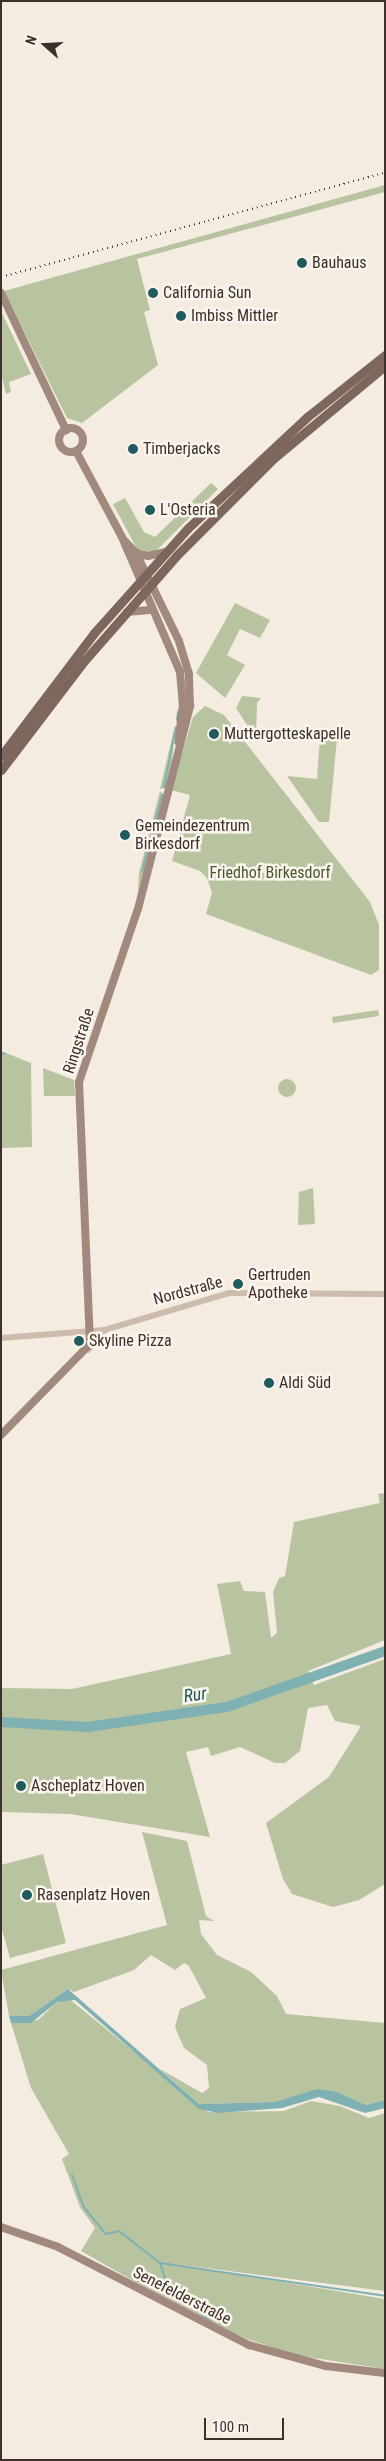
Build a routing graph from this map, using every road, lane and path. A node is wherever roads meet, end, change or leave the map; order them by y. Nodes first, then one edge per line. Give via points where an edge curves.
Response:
1 (1, 293) edge
2 (385, 355) edge
3 (385, 366) edge
4 (66, 430) junction
5 (76, 451) junction
6 (123, 539) junction
7 (165, 552) junction
8 (136, 553) junction
9 (145, 574) junction
10 (138, 582) junction
11 (150, 584) junction
12 (142, 592) junction
13 (152, 610) junction
14 (123, 615) junction
15 (186, 694) junction
16 (1, 756) edge
17 (1, 770) edge
18 (385, 1294) edge
19 (105, 1330) junction
20 (90, 1332) junction
21 (1, 1338) edge
22 (87, 1350) junction
23 (1, 1435) edge
24 (1, 2227) edge
25 (385, 2373) edge

1 - 4 main road
2 - 7 main road via 238,478
3 - 11 main road via 274,458
4 - 5 main road via 60,436 62,447
4 - 5 main road via 81,434 83,443
5 - 6 main road
6 - 8 main road
6 - 10 main road
7 - 8 main road via 148,556
7 - 9 main road
8 - 9 main road
9 - 10 main road
9 - 11 main road
10 - 12 main road
10 - 16 main road
11 - 12 main road
11 - 15 main road via 184,654
12 - 13 main road
12 - 14 main road
13 - 14 main road via 136,609
13 - 15 main road via 174,653
14 - 17 main road
15 - 20 main road, Ringstraße via 174,769 138,909 79,1082
18 - 19 street, Nordstraße via 229,1293
19 - 20 street, Nordstraße
19 - 22 street
20 - 21 street, Nordstraße
20 - 22 main road, Ringstraße
22 - 23 main road
24 - 25 main road, Senefelderstraße via 58,2247 249,2345 357,2371

